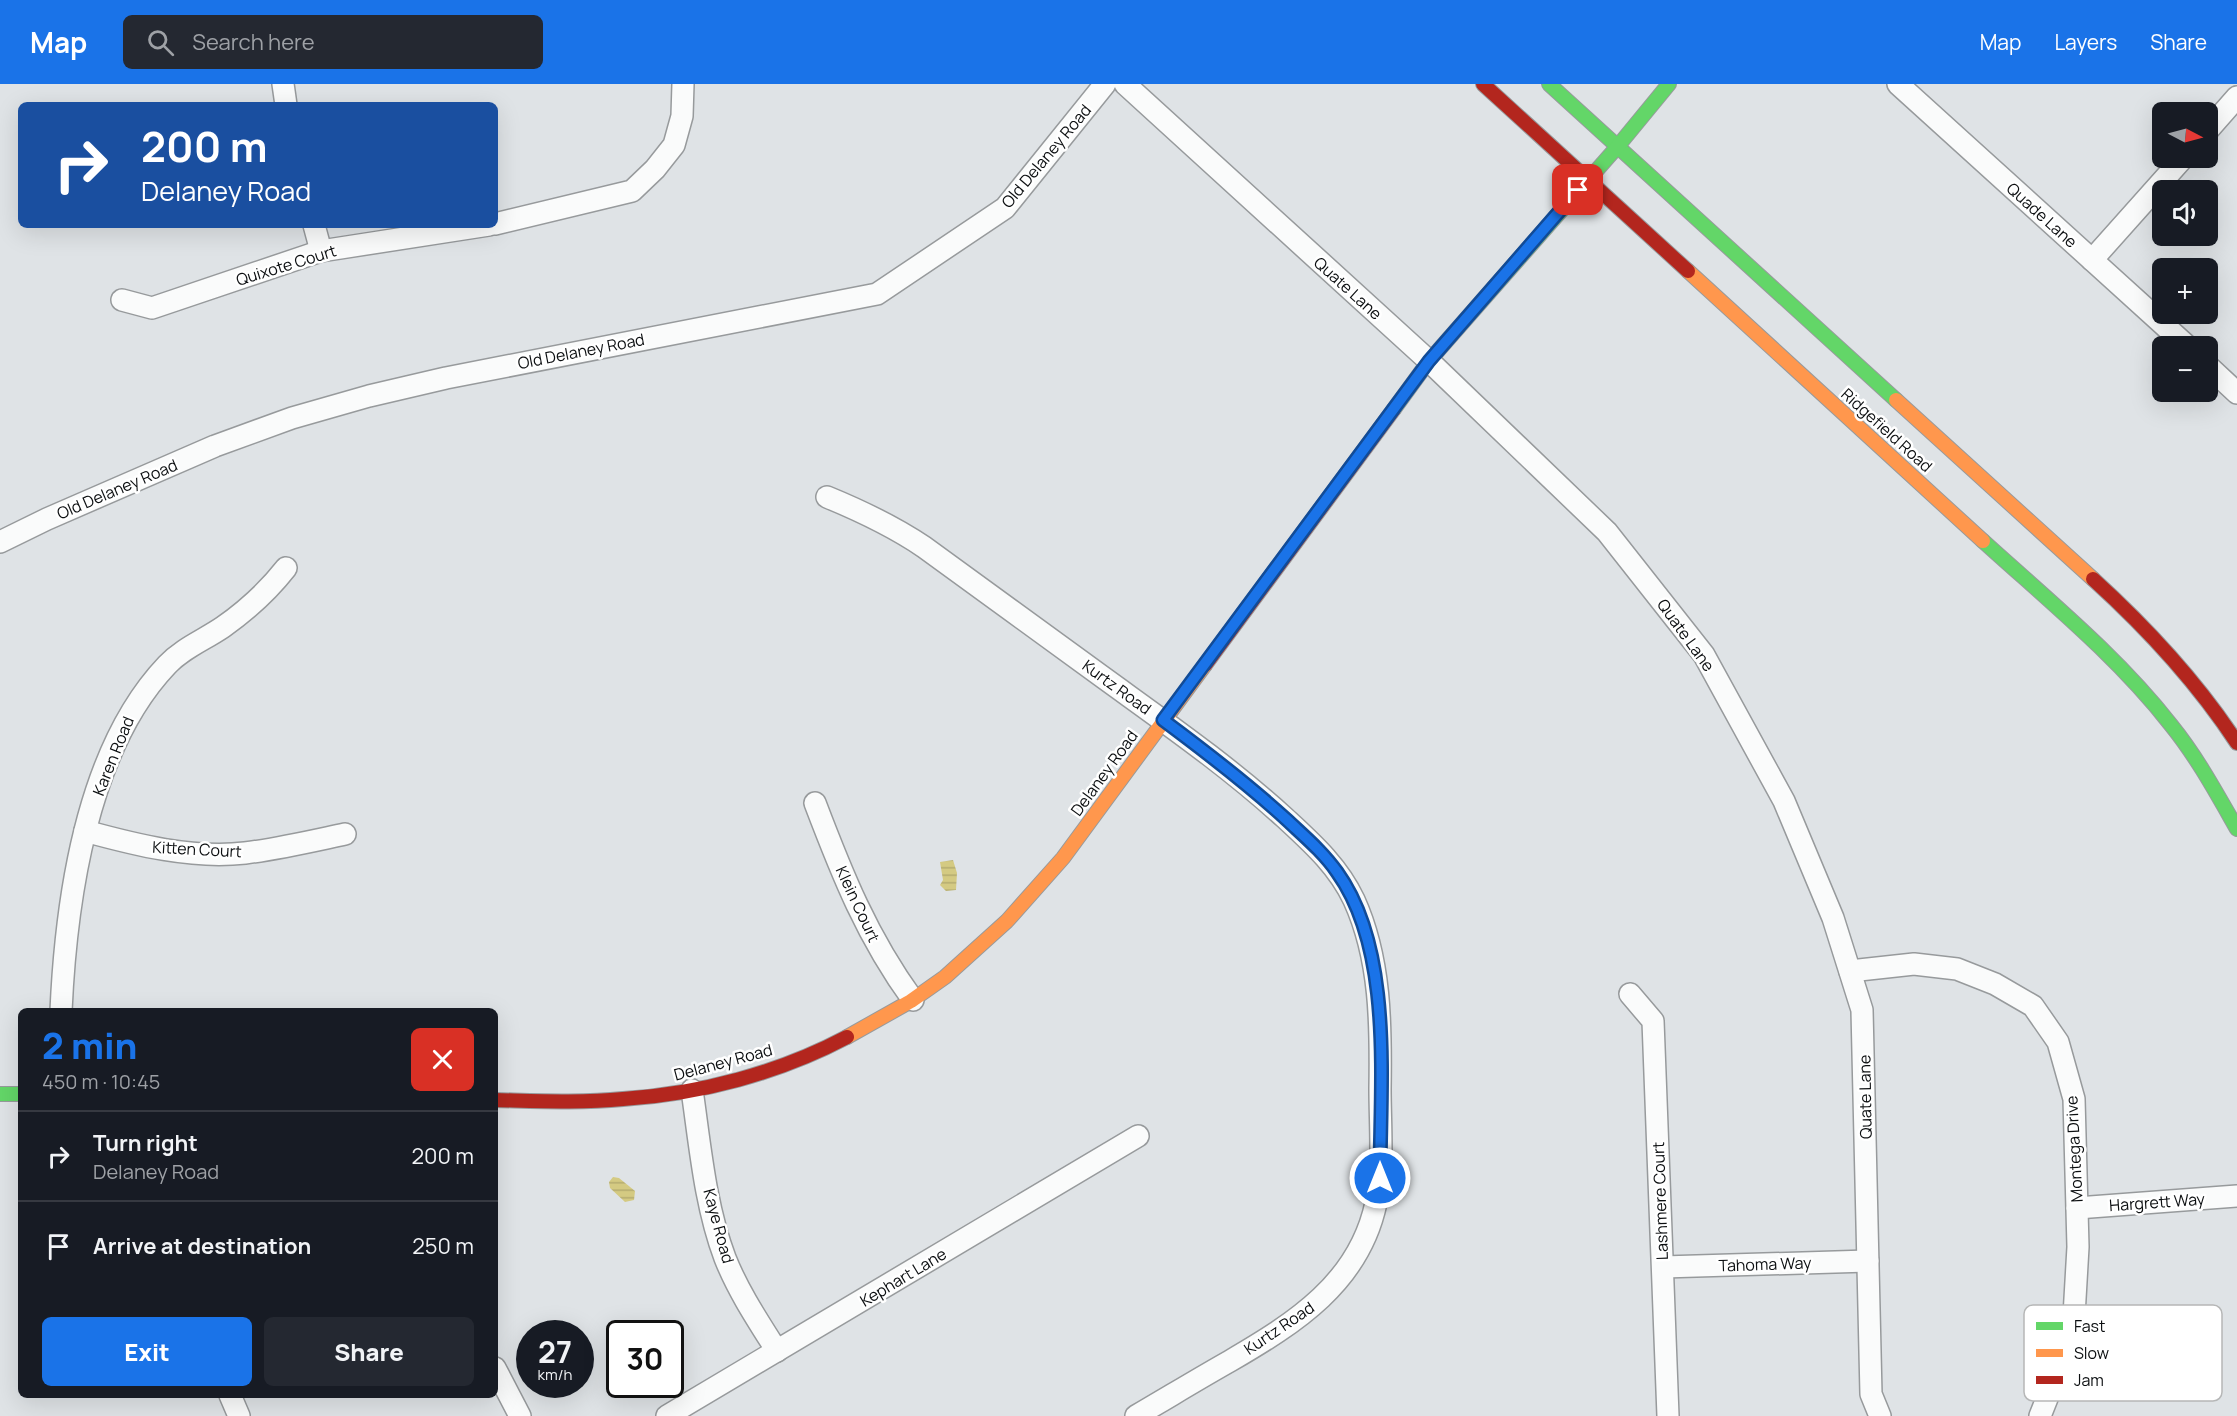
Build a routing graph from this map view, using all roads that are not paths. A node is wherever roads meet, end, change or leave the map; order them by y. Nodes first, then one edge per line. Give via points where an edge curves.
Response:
1 (283, 84) edge
2 (683, 84) edge
3 (1105, 84) edge
4 (1125, 84) edge
5 (1483, 84) edge
6 (1549, 84) edge
7 (1669, 84) edge
8 (1898, 84) edge
9 (2237, 97) edge
10 (286, 102) edge
11 (2218, 119) edge
12 (1618, 146) junction
13 (2174, 168) edge
14 (1588, 180) junction
15 (498, 223) edge
16 (315, 228) edge
17 (470, 228) edge
18 (321, 251) junction
19 (2092, 260) junction
20 (122, 300) dead end
21 (2176, 336) edge
22 (1429, 361) junction
23 (2218, 375) edge
24 (2237, 393) edge
25 (827, 497) dead end
26 (0, 542) edge
27 (286, 568) dead end
28 (1163, 720) junction
29 (2237, 743) edge
30 (815, 803) dead end
31 (2237, 829) edge
32 (86, 831) junction
33 (345, 834) dead end
34 (1850, 971) junction
35 (1630, 994) dead end
36 (913, 1000) junction
37 (60, 1008) edge
38 (692, 1089) junction
39 (0, 1094) edge
40 (18, 1094) edge
41 (498, 1100) edge
42 (1138, 1136) dead end
43 (2237, 1196) edge
44 (2077, 1208) junction
45 (1868, 1261) junction
46 (1663, 1268) junction
47 (2075, 1305) edge
48 (777, 1351) junction
49 (498, 1374) edge
50 (231, 1398) edge
51 (2046, 1401) edge
52 (239, 1416) edge
53 (519, 1416) edge
54 (667, 1416) edge
55 (1136, 1416) edge
56 (1668, 1416) edge
57 (1880, 1416) edge
58 (2040, 1416) edge

1 - 10 street
2 - 15 street via 682,116 675,145 632,191
3 - 26 street, Old Delaney Road via 1005,208 877,294 369,396 215,446
4 - 22 street, Quate Lane
5 - 14 main road, Ridgefield Road
6 - 12 main road, Ridgefield Road
7 - 12 main road, Delaney Road
8 - 19 street, Quade Lane
9 - 11 street
12 - 14 main road, Delaney Road
12 - 29 main road, Ridgefield Road via 2120,603 2210,704
13 - 19 street
14 - 22 main road, Delaney Road
14 - 31 main road, Ridgefield Road via 2108,655 2181,739
16 - 18 street
17 - 18 street, Quixote Court
18 - 20 street, Quixote Court via 152,308
19 - 21 street, Quade Lane
22 - 28 main road, Delaney Road
22 - 34 street, Quate Lane via 1607,532 1704,654 1784,801 1833,918
23 - 24 street
25 - 28 street, Kurtz Road via 863,511 924,547
27 - 32 street, Karen Road via 247,609 193,643 147,687 118,735
28 - 36 main road, Delaney Road via 1036,891 975,952
28 - 55 street, Kurtz Road via 1266,800 1320,851 1353,898 1364,925 1379,1006 1380,1178 1365,1237 1346,1269 1312,1308 1282,1330
30 - 36 street, Klein Court via 869,933
32 - 33 street, Kitten Court via 150,847 217,854 243,853
32 - 37 street, Karen Road via 64,950
34 - 44 street, Montega Drive via 1914,964 1957,969 1995,984 2033,1006 2058,1042 2073,1099
34 - 45 street, Quate Lane via 1862,1010
35 - 46 street, Lashmere Court via 1653,1021
36 - 38 main road, Delaney Road via 864,1029 791,1061
38 - 41 main road, Delaney Road via 639,1098
38 - 48 street, Kaye Road via 712,1212 725,1257 738,1288
39 - 40 main road
42 - 48 street, Kephart Lane
43 - 44 street, Hargrett Way
44 - 47 street, Montega Drive
45 - 46 street, Tahoma Way
45 - 57 street, Quate Lane via 1871,1394
46 - 56 street, Lashmere Court
48 - 54 street, Kephart Lane
49 - 53 street
50 - 52 street
51 - 58 street, Montega Drive

